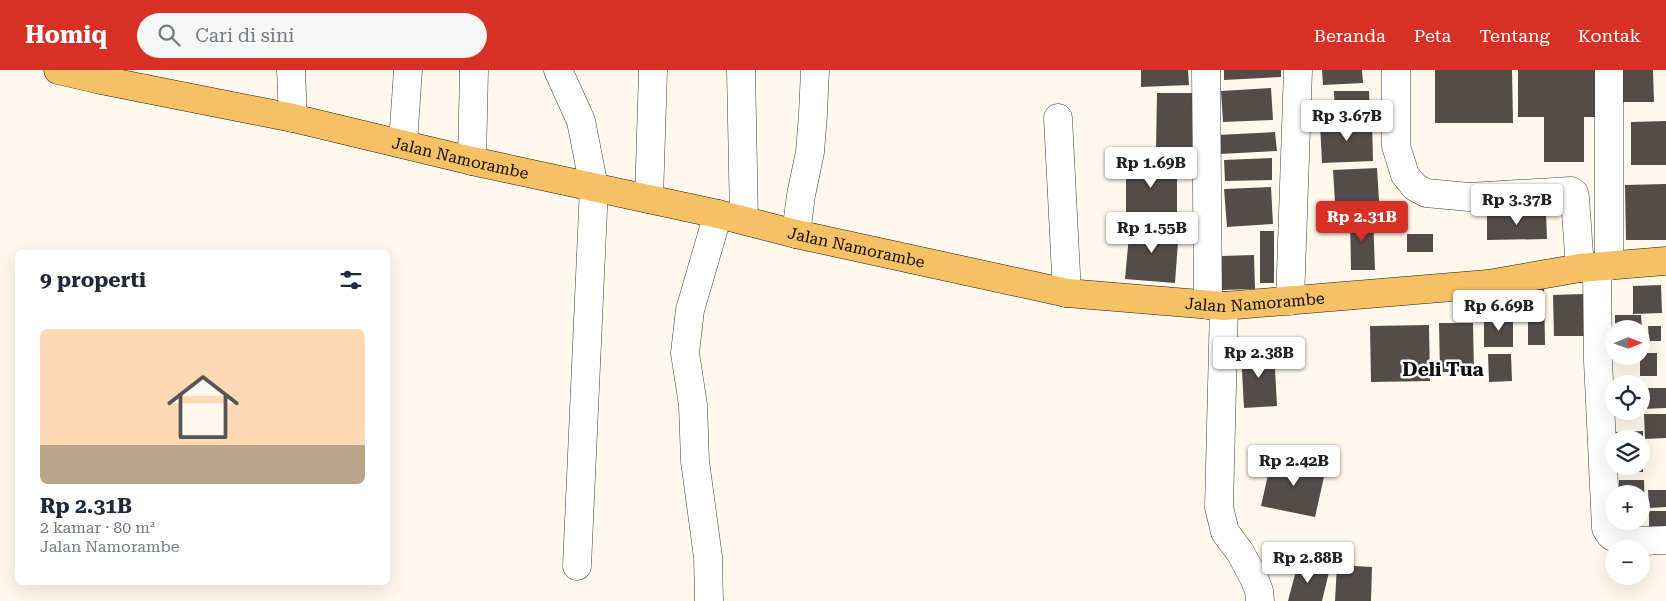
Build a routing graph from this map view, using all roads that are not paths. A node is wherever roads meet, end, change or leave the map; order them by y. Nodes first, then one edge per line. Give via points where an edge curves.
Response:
1 (58, 70) edge
2 (291, 70) edge
3 (408, 70) edge
4 (474, 70) edge
5 (558, 70) edge
6 (653, 70) edge
7 (741, 70) edge
8 (815, 70) edge
9 (1206, 70) edge
10 (1298, 70) edge
11 (1396, 70) edge
12 (1609, 70) edge
13 (101, 75) edge
14 (293, 118) junction
15 (1058, 118) dead end
16 (403, 144) junction
17 (472, 161) junction
18 (594, 187) junction
19 (649, 200) junction
20 (718, 214) junction
21 (744, 220) junction
22 (796, 234) junction
23 (1666, 261) edge
24 (1595, 267) junction
25 (1067, 293) junction
26 (1290, 301) junction
27 (1216, 306) junction
28 (1666, 540) edge
29 (577, 566) dead end
30 (709, 601) edge
31 (1260, 601) edge

1 - 13 main road, Jalan Namorambe
2 - 14 street
3 - 16 street
4 - 17 street
5 - 18 street via 581,120
6 - 19 street
7 - 21 street
8 - 22 street via 810,152
9 - 27 street
10 - 26 street
11 - 24 street via 1396,146 1405,175 1415,187 1426,193 1469,197 1571,191
12 - 24 street
13 - 14 main road, Jalan Namorambe
14 - 16 main road, Jalan Namorambe
15 - 25 street
16 - 17 main road, Jalan Namorambe
17 - 18 main road, Jalan Namorambe
18 - 19 main road, Jalan Namorambe
18 - 29 street
19 - 20 main road, Jalan Namorambe
20 - 21 main road, Jalan Namorambe
20 - 30 street via 690,310 685,353 708,557
21 - 22 main road, Jalan Namorambe
22 - 25 main road, Jalan Namorambe
23 - 24 main road, Jalan Namorambe
24 - 26 main road, Jalan Namorambe via 1488,284
24 - 28 street via 1606,528 1612,537 1620,540
25 - 27 main road, Jalan Namorambe
26 - 27 main road, Jalan Namorambe
27 - 31 street via 1219,507 1225,532 1254,578

